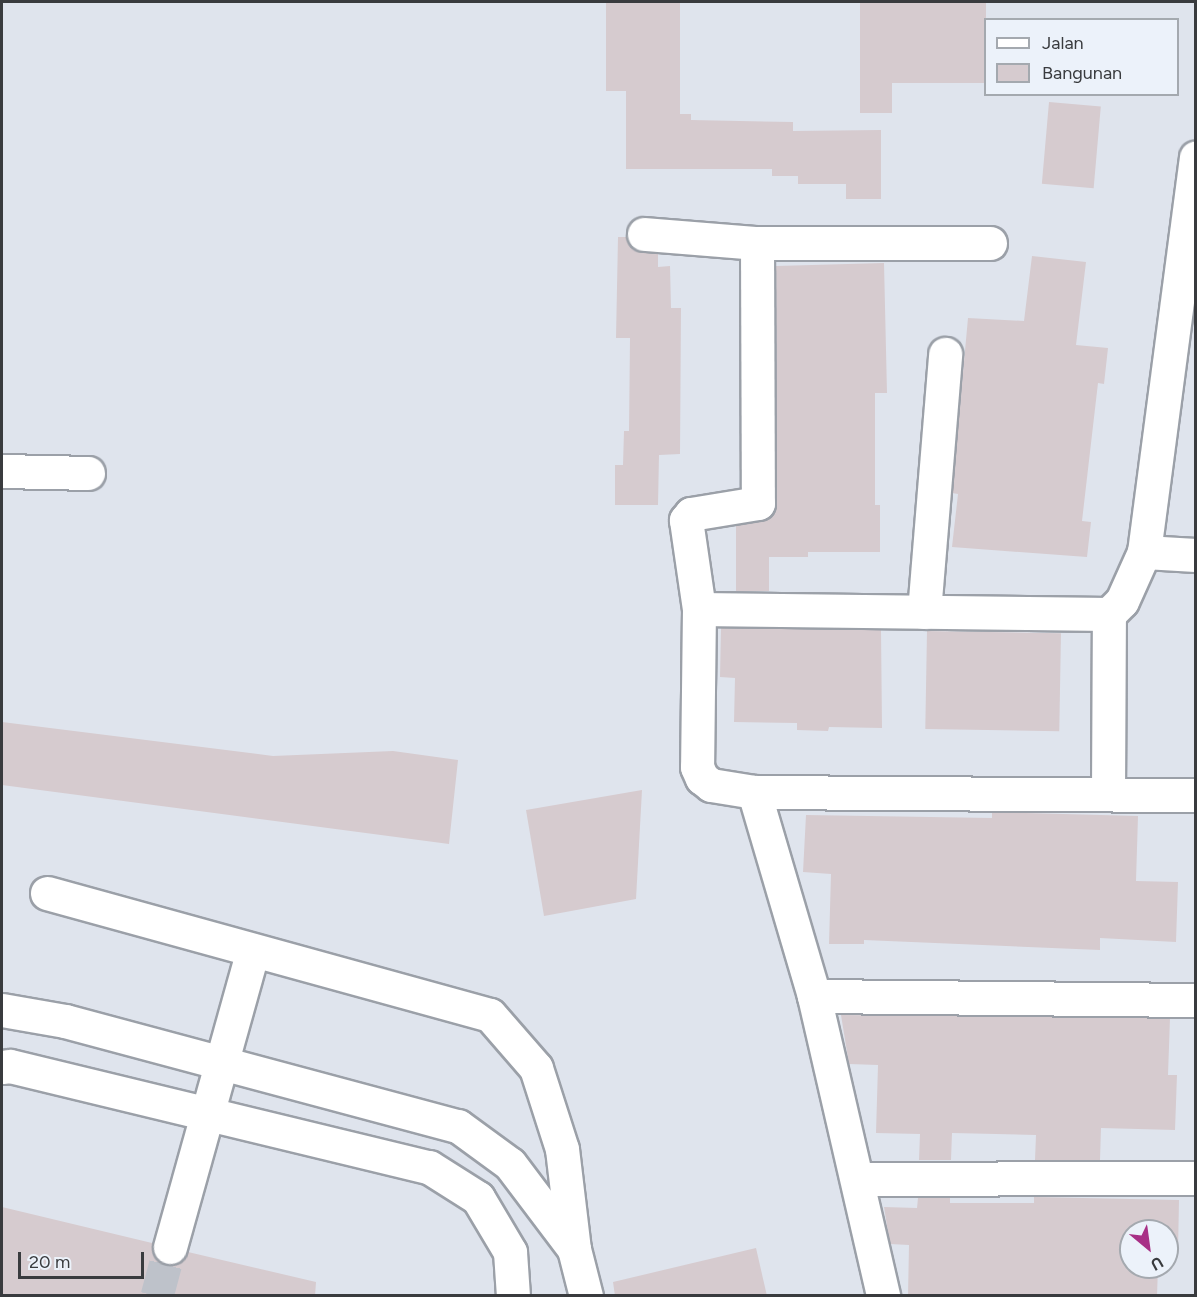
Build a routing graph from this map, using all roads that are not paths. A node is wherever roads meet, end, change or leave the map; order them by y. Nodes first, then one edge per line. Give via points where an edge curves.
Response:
1 (1196, 157) edge
2 (644, 234) dead end
3 (758, 243) junction
4 (990, 243) dead end
5 (945, 354) dead end
6 (2, 471) edge
7 (88, 473) dead end
8 (1144, 552) junction
9 (1196, 555) edge
10 (699, 609) junction
11 (924, 612) junction
12 (1109, 614) junction
13 (754, 792) junction
14 (1108, 794) junction
15 (1196, 795) edge
16 (47, 893) dead end
17 (253, 950) junction
18 (814, 996) junction
19 (1196, 1000) edge
20 (2, 1010) edge
21 (221, 1063) junction
22 (2, 1067) edge
23 (207, 1113) junction
24 (1196, 1178) edge
25 (857, 1179) junction
26 (170, 1247) tunnel mouth
27 (574, 1248) junction
28 (513, 1296) edge
29 (586, 1296) edge
30 (883, 1296) edge

1 - 8 street
2 - 3 street
3 - 4 street
3 - 10 street via 758,503 688,516
5 - 11 street
6 - 7 street
8 - 9 street
8 - 12 street via 1122,601
10 - 11 street
10 - 13 street via 697,767 711,785
11 - 12 street
12 - 14 street
13 - 14 street
13 - 18 street
14 - 15 street
16 - 17 street
17 - 21 street
17 - 27 street via 489,1015 536,1068 561,1149
18 - 19 street
18 - 25 street
20 - 21 street via 64,1021
21 - 23 street
21 - 27 street via 458,1126 510,1164
22 - 23 street
23 - 26 street
23 - 28 street via 429,1167 478,1198 510,1252
24 - 25 street
25 - 30 street
27 - 29 street

